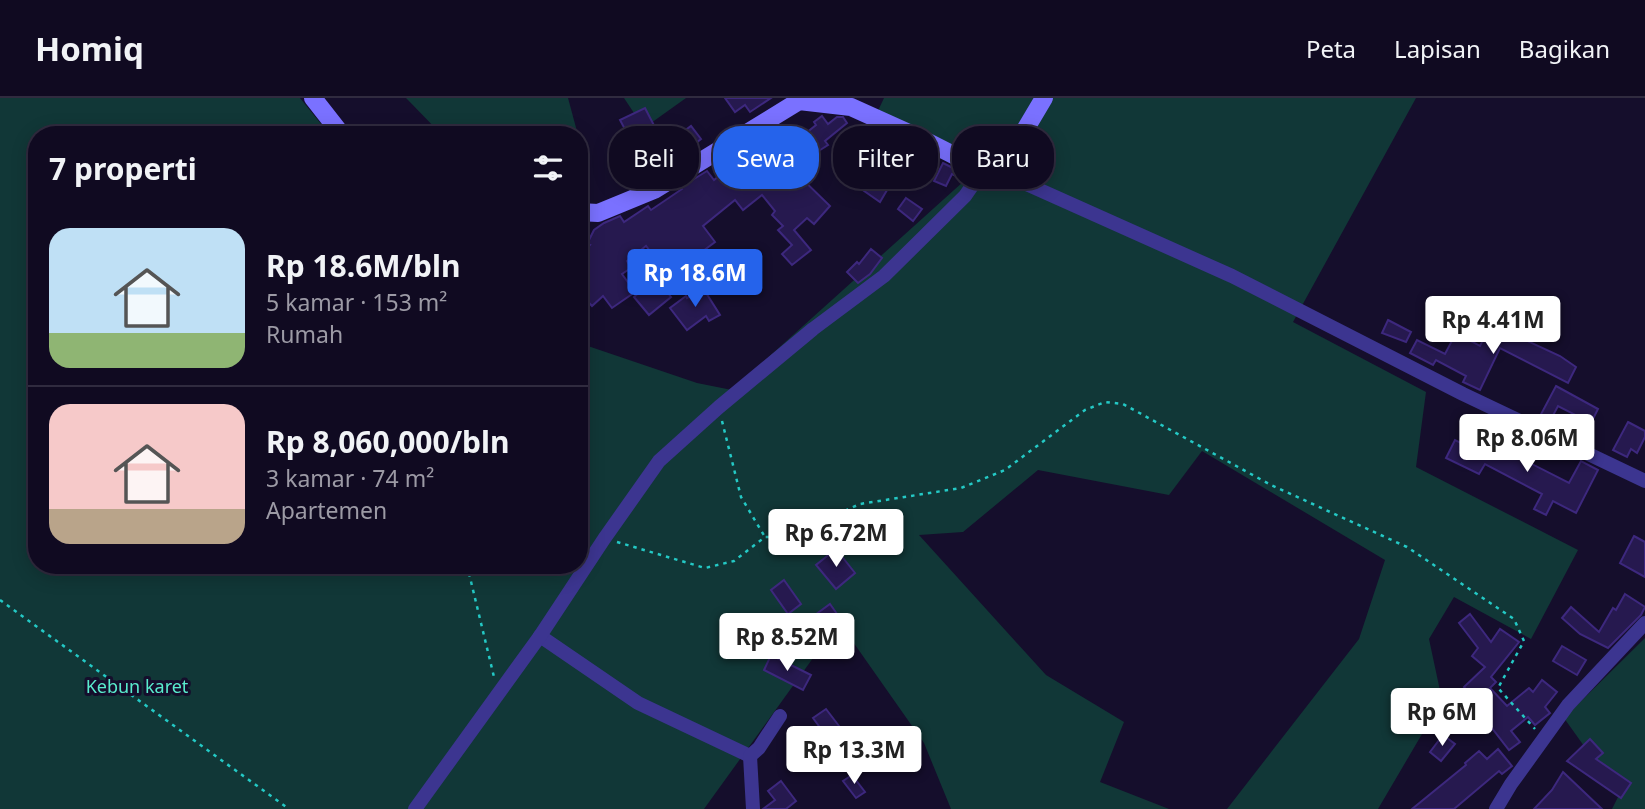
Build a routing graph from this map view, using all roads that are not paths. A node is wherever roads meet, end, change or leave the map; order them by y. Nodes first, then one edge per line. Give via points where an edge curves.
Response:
1 (313, 98) edge
2 (1044, 98) edge
3 (335, 126) edge
4 (1027, 126) edge
5 (952, 153) edge
6 (971, 189) edge
7 (1032, 189) edge
8 (588, 212) edge
9 (1645, 481) edge
10 (588, 564) edge
11 (581, 574) edge
12 (1645, 622) edge
13 (541, 636) junction
14 (780, 716) dead end
15 (750, 756) junction
16 (415, 809) edge
17 (752, 809) edge
18 (1496, 809) edge

1 - 3 main road
2 - 4 main road
5 - 8 main road via 851,107 799,101 654,190 598,213
6 - 10 street via 884,276 813,329 659,461
7 - 9 street via 1231,276
11 - 13 street
12 - 18 street via 1568,705
13 - 15 street via 638,703
13 - 16 street
14 - 15 street
15 - 17 street

